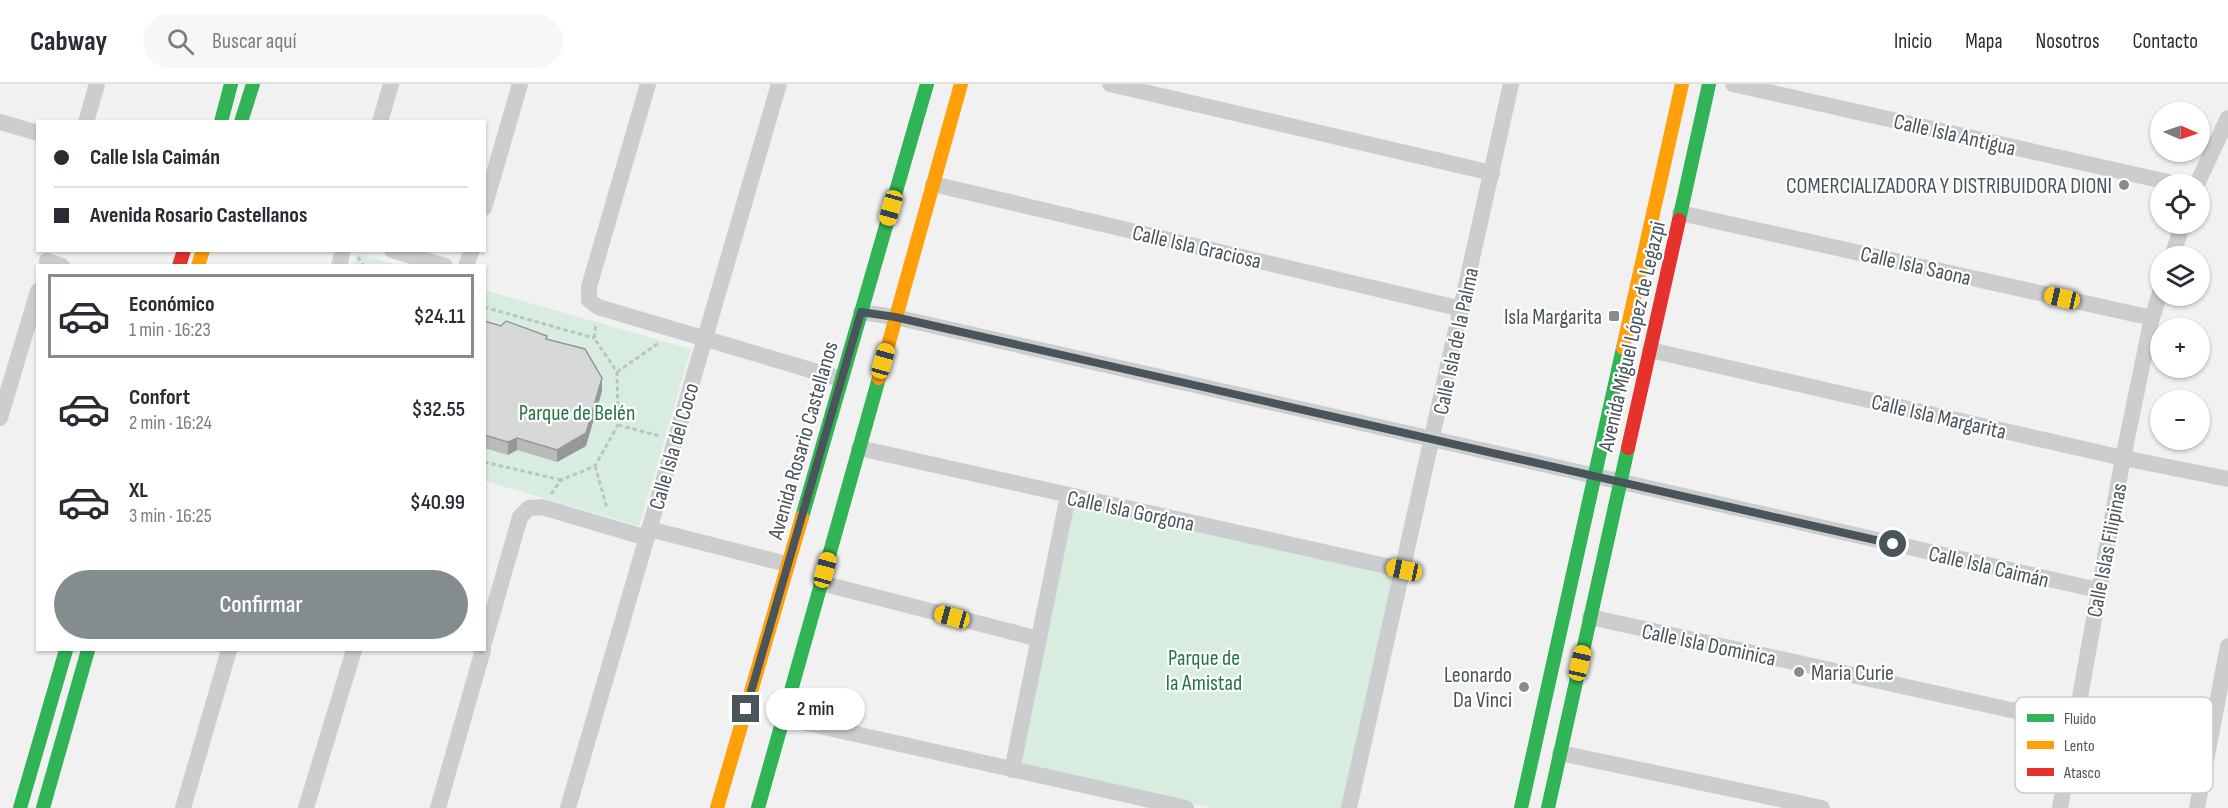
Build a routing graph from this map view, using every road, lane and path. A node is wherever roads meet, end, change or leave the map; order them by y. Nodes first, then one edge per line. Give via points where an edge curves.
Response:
1 (97, 84) edge
2 (231, 84) edge
3 (253, 84) edge
4 (391, 84) edge
5 (520, 84) edge
6 (648, 84) edge
7 (779, 84) edge
8 (927, 84) edge
9 (960, 84) edge
10 (1110, 84) edge
11 (1511, 84) edge
12 (1682, 84) edge
13 (1709, 84) edge
14 (1733, 84) edge
15 (2228, 118) edge
16 (87, 120) edge
17 (221, 120) edge
18 (242, 120) edge
19 (381, 120) edge
20 (0, 122) edge
21 (36, 132) edge
22 (1492, 173) junction
23 (2202, 174) edge
24 (2150, 178) edge
25 (933, 184) junction
26 (486, 201) edge
27 (1680, 213) junction
28 (399, 252) edge
29 (438, 264) edge
30 (36, 297) edge
31 (593, 304) junction
32 (2156, 306) edge
33 (486, 308) edge
34 (1462, 309) junction
35 (861, 312) junction
36 (895, 317) junction
37 (2152, 318) joint
38 (2150, 328) edge
39 (675, 332) junction
40 (594, 338) junction
41 (704, 340) junction
42 (1650, 350) junction
43 (617, 372) junction
44 (841, 379) junction
45 (4, 391) edge
46 (0, 418) edge
47 (618, 425) junction
48 (675, 440) junction
49 (1433, 441) junction
50 (859, 448) junction
51 (2123, 458) junction
52 (486, 462) edge
53 (595, 466) junction
54 (1594, 477) junction
55 (2228, 478) edge
56 (561, 480) junction
57 (1620, 483) junction
58 (1068, 496) junction
59 (535, 507) junction
60 (612, 528) junction
61 (648, 533) junction
62 (788, 564) junction
63 (1404, 570) junction
64 (821, 583) junction
65 (2098, 590) junction
66 (1590, 617) junction
67 (486, 636) edge
68 (1039, 639) junction
69 (2228, 646) edge
70 (66, 651) edge
71 (88, 651) edge
72 (229, 651) edge
73 (354, 651) edge
74 (483, 651) edge
75 (2079, 697) edge
76 (2015, 711) edge
77 (784, 718) junction
78 (2213, 724) edge
79 (1560, 753) junction
80 (1012, 770) junction
81 (2062, 793) edge
82 (2200, 793) edge
83 (20, 808) edge
84 (43, 808) edge
85 (183, 808) edge
86 (306, 808) edge
87 (438, 808) edge
88 (568, 808) edge
89 (717, 808) edge
90 (758, 808) edge
91 (1186, 808) edge
92 (1349, 808) edge
93 (1521, 808) edge
94 (1548, 808) edge
95 (1822, 808) edge
96 (2060, 808) edge
97 (2197, 808) edge

1 - 16 street
2 - 17 street
3 - 18 street
4 - 19 street
5 - 26 street
6 - 31 street via 589,287
7 - 41 street, Calle Isla del Coco
8 - 35 street, Avenida Rosario Castellanos
9 - 25 street
10 - 22 street
11 - 22 street, Calle Isla de la Palma
12 - 54 street, Avenida Miguel López de Legazpi
13 - 27 street, Avenida Miguel López de Legazpi
14 - 24 street, Calle Isla Antigua
15 - 23 street
20 - 21 street
22 - 34 street, Calle Isla de la Palma
25 - 34 street, Calle Isla Graciosa
25 - 36 street
27 - 37 street, Calle Isla Saona
27 - 42 street, Avenida Miguel López de Legazpi
28 - 29 street
30 - 45 street
31 - 39 street
31 - 40 path
32 - 37 street, Calle Islas Filipinas
33 - 40 path
34 - 49 street, Calle Isla de la Palma
35 - 36 street, Calle Isla Caimán
35 - 44 street, Avenida Rosario Castellanos
36 - 49 street, Calle Isla Caimán
36 - 50 street
38 - 51 street, Calle Islas Filipinas
39 - 41 street
39 - 43 path
40 - 43 path
41 - 44 street
41 - 48 street, Calle Isla del Coco
42 - 51 street, Calle Isla Margarita
42 - 57 street, Avenida Miguel López de Legazpi
43 - 47 path
44 - 62 street, Avenida Rosario Castellanos
45 - 46 street
47 - 48 path
47 - 53 path
48 - 61 street, Calle Isla del Coco
49 - 54 street, Calle Isla Caimán
49 - 63 street, Calle Isla de la Palma
50 - 58 street, Calle Isla Gorgona
50 - 64 street
51 - 55 street, Calle Isla Margarita
51 - 65 street, Calle Islas Filipinas
52 - 56 path
53 - 56 path
53 - 60 path
54 - 57 street, Calle Isla Caimán
54 - 93 street, Avenida Miguel López de Legazpi
56 - 59 path
57 - 65 street, Calle Isla Caimán
57 - 66 street, Avenida Miguel López de Legazpi
58 - 63 street, Calle Isla Gorgona
58 - 68 street
59 - 60 street
59 - 67 street via 520,517
60 - 61 street
61 - 62 street
61 - 88 street, Calle Isla del Coco
62 - 89 street, Avenida Rosario Castellanos
63 - 92 street, Calle Isla de la Palma
64 - 68 street
64 - 77 street
65 - 75 street, Calle Islas Filipinas
66 - 76 street, Calle Isla Dominica
66 - 79 street, Avenida Miguel López de Legazpi
68 - 80 street
69 - 78 street
70 - 83 street
71 - 84 street
72 - 85 street
73 - 86 street
74 - 87 street
77 - 80 street
77 - 90 street
79 - 94 street, Avenida Miguel López de Legazpi
79 - 95 street
80 - 91 street
81 - 96 street, Calle Islas Filipinas
82 - 97 street

